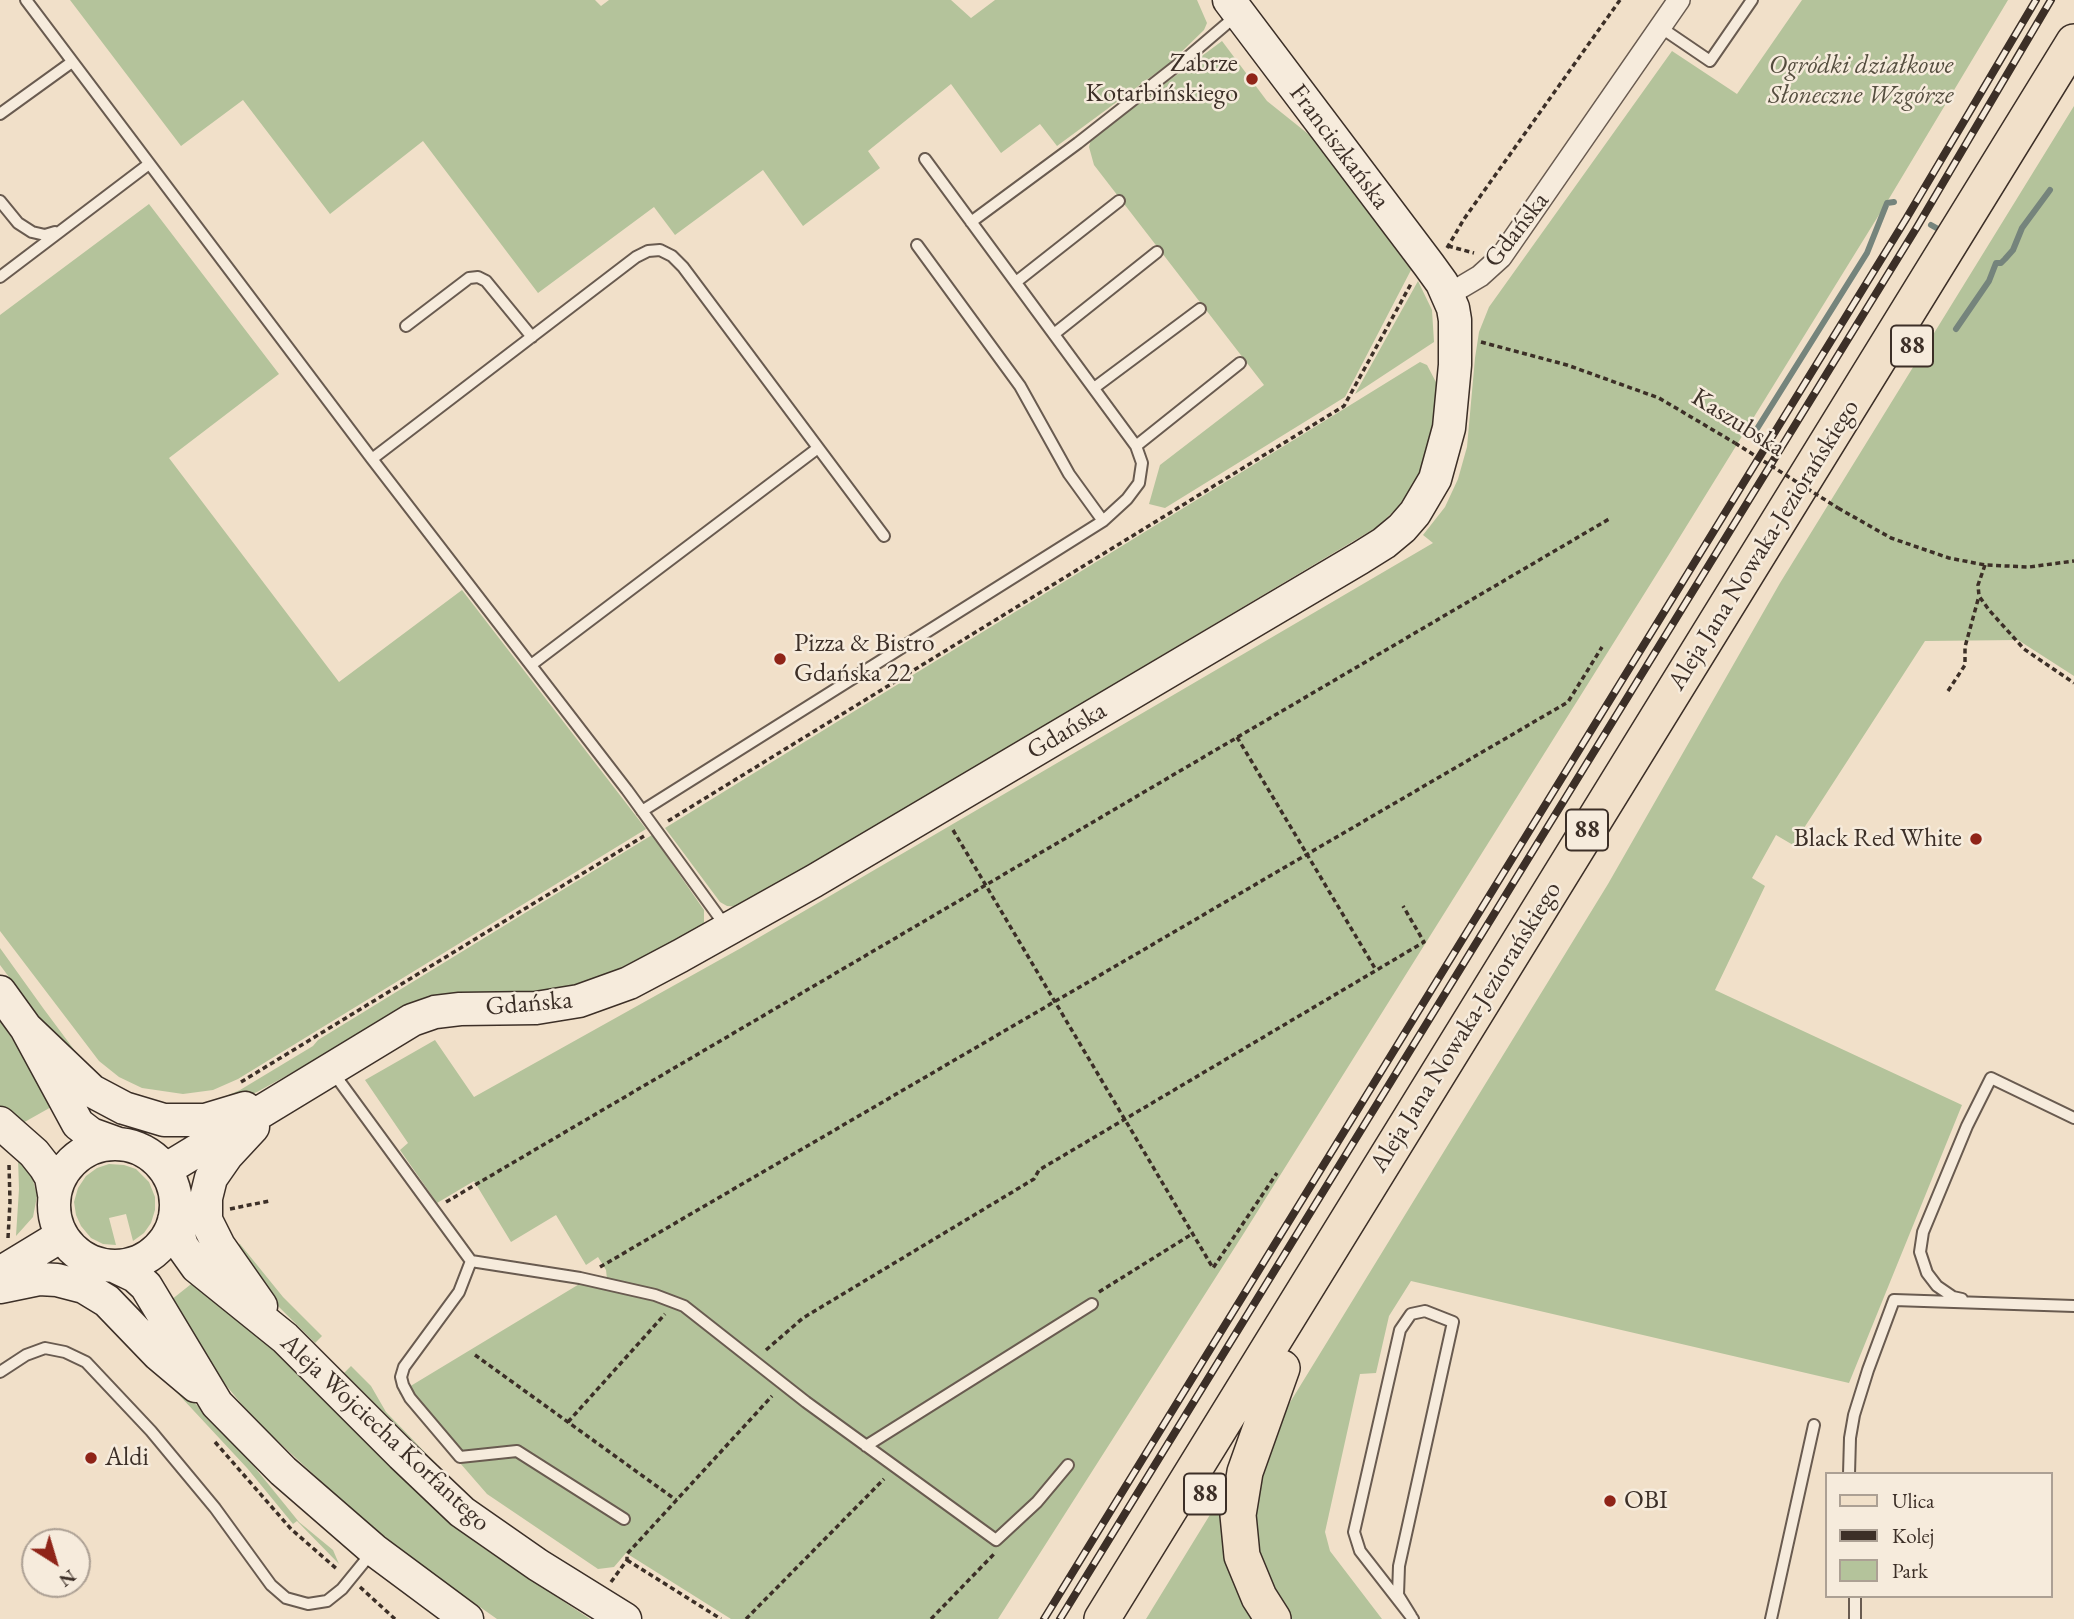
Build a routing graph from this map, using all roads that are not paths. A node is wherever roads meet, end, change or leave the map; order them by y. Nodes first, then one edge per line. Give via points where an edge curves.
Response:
1 (26, 0) edge
2 (1679, 0) edge
3 (1752, 0) edge
4 (1234, 7) edge
5 (1660, 27) junction
6 (2074, 42) edge
7 (72, 61) junction
8 (2074, 83) edge
9 (0, 114) edge
10 (926, 159) dead end
11 (149, 164) junction
12 (0, 201) edge
13 (1119, 201) dead end
14 (971, 222) junction
15 (62, 230) junction
16 (917, 244) dead end
17 (1157, 252) dead end
18 (0, 277) edge
19 (1016, 282) junction
20 (1448, 295) junction
21 (1200, 309) dead end
22 (406, 326) dead end
23 (1054, 334) junction
24 (532, 337) junction
25 (1240, 363) dead end
26 (1094, 388) junction
27 (1136, 446) junction
28 (818, 448) junction
29 (372, 459) junction
30 (1103, 521) junction
31 (884, 536) dead end
32 (531, 666) junction
33 (642, 811) junction
34 (729, 930) junction
35 (0, 992) edge
36 (26, 1028) junction
37 (330, 1069) junction
38 (280, 1098) junction
39 (2074, 1118) edge
40 (0, 1123) edge
41 (116, 1143) junction
42 (165, 1170) junction
43 (54, 1194) junction
44 (174, 1220) junction
45 (61, 1236) junction
46 (4, 1259) edge
47 (471, 1261) junction
48 (114, 1266) junction
49 (0, 1287) edge
50 (1973, 1303) junction
51 (1092, 1304) road end
52 (2074, 1306) edge
53 (285, 1338) junction
54 (1282, 1368) junction
55 (0, 1372) edge
56 (217, 1404) junction
57 (1815, 1425) dead end
58 (866, 1446) junction
59 (1068, 1465) dead end
60 (1849, 1472) edge
61 (624, 1519) dead end
62 (374, 1550) junction
63 (1856, 1598) edge
64 (1412, 1618) edge
65 (467, 1619) edge
66 (625, 1619) edge
67 (1102, 1619) edge
68 (1128, 1619) edge
69 (1273, 1619) edge
70 (1771, 1619) edge
71 (1855, 1619) edge

1 - 7 lane
2 - 5 street, Gdańska
3 - 5 lane via 1710,61
4 - 14 lane via 1098,127
4 - 20 street, Franciszkańska
5 - 20 street, Gdańska via 1501,257
6 - 67 main road, Aleja Jana Nowaka-Jeziorańskiego / 88
7 - 9 lane
7 - 11 lane
8 - 54 main road, Aleja Jana Nowaka-Jeziorańskiego / 88
10 - 14 lane
11 - 15 lane
11 - 29 lane
12 - 15 lane via 32,232 45,235
13 - 19 lane
14 - 19 lane
15 - 18 lane
16 - 30 lane via 1020,386 1069,474
17 - 23 lane
19 - 23 lane
20 - 34 street, Gdańska via 1456,335 1449,428 1426,495 1402,528 1360,558
21 - 26 lane
22 - 24 lane via 469,278 478,277
23 - 26 lane
24 - 28 lane via 636,257 660,250 683,267
24 - 29 lane
25 - 27 lane
26 - 27 lane
27 - 30 lane via 1142,463 1139,483
28 - 31 lane
28 - 32 lane
29 - 32 lane
30 - 33 lane
32 - 33 lane
33 - 34 lane
34 - 37 street, Gdańska via 629,983 579,1001 423,1015
35 - 36 street
36 - 38 street via 92,1091 164,1121 205,1120
36 - 41 street via 78,1124
37 - 38 street, Gdańska
37 - 47 lane
38 - 42 street, Gdańska
38 - 53 street via 211,1178 206,1220 219,1246
39 - 50 lane via 1991,1078 1923,1232 1920,1252 1937,1286
40 - 43 street via 45,1167
41 - 42 street via 135,1147
41 - 43 street via 89,1149 73,1159
42 - 44 street via 173,1186
43 - 45 street
44 - 48 street via 152,1254
44 - 53 street, Aleja Wojciecha Korfantego via 182,1246 197,1267
45 - 46 street
45 - 48 street via 87,1260
47 - 58 lane via 580,1278 676,1302
47 - 61 lane via 459,1292 404,1367 402,1385 460,1457 517,1451
48 - 56 street via 146,1286
49 - 56 street via 39,1279 84,1287 107,1301 158,1354
50 - 52 lane
50 - 60 lane via 1894,1300 1854,1415
51 - 58 lane
53 - 66 street, Aleja Wojciecha Korfantego via 462,1512
54 - 68 main road, Aleja Jana Nowaka-Jeziorańskiego / 88
54 - 69 main road via 1245,1472 1238,1516 1242,1556
55 - 62 lane via 45,1348 86,1362 151,1432 286,1598 308,1604 327,1601
56 - 62 street via 302,1489
57 - 70 lane
58 - 59 lane via 996,1540
62 - 65 street
63 - 71 lane
64 - 64 lane via 1398,1595 1399,1566 1453,1322 1425,1311 1411,1314 1400,1329 1354,1532 1360,1551

